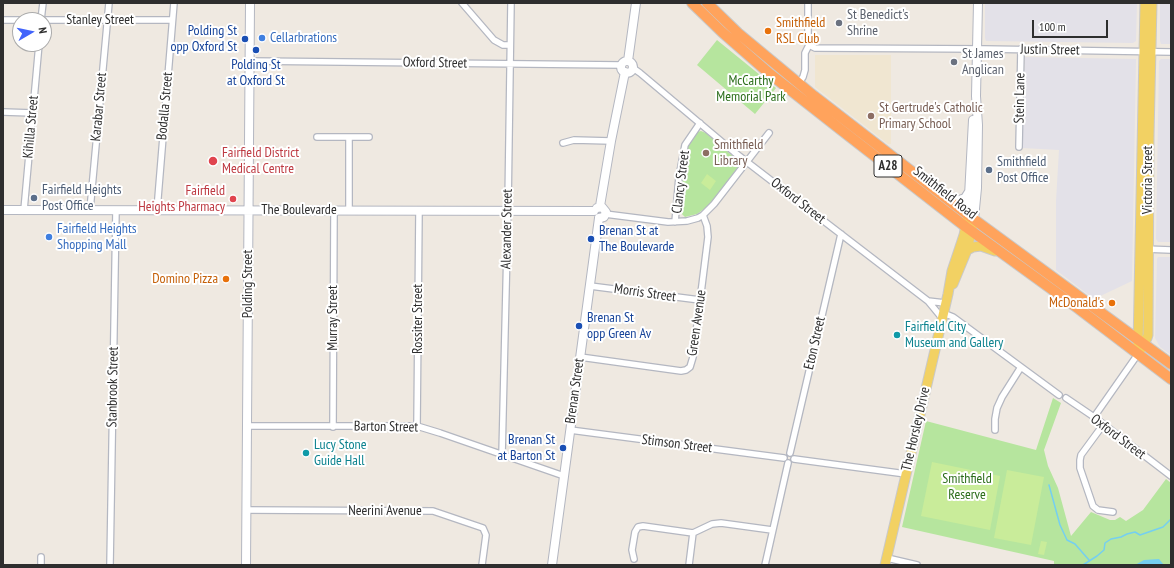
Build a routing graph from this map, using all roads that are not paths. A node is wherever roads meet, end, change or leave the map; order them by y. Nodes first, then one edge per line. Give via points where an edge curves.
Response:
1 (109, 3) edge
2 (174, 3) edge
3 (250, 3) edge
4 (462, 3) edge
5 (511, 3) edge
6 (636, 3) edge
7 (692, 3) edge
8 (707, 3) edge
9 (808, 3) edge
10 (978, 3) edge
11 (1145, 3) edge
12 (1152, 3) edge
13 (52, 20) edge
14 (107, 20) junction
15 (172, 20) junction
16 (809, 45) junction
17 (510, 46) junction
18 (977, 48) junction
19 (1021, 49) junction
20 (1148, 51) junction
21 (38, 52) edge
22 (1171, 52) edge
23 (250, 61) junction
24 (510, 64) junction
25 (627, 67) junction
26 (799, 83) junction
27 (976, 96) junction
28 (3, 112) edge
29 (33, 113) junction
30 (700, 122) junction
31 (769, 133) dead end
32 (316, 137) dead end
33 (349, 137) junction
34 (369, 137) dead end
35 (611, 141) junction
36 (564, 143) dead end
37 (1019, 147) dead end
38 (748, 162) junction
39 (970, 189) junction
40 (949, 200) junction
41 (3, 210) edge
42 (24, 210) junction
43 (90, 210) junction
44 (116, 210) junction
45 (157, 210) junction
46 (248, 210) junction
47 (334, 210) junction
48 (349, 210) junction
49 (419, 211) junction
50 (508, 211) junction
51 (600, 212) junction
52 (703, 215) junction
53 (971, 217) junction
54 (676, 222) junction
55 (969, 229) junction
56 (841, 234) junction
57 (1144, 249) junction
58 (967, 250) junction
59 (1171, 250) edge
60 (1003, 254) junction
61 (590, 286) junction
62 (947, 298) junction
63 (700, 300) junction
64 (928, 301) junction
65 (942, 316) junction
66 (1141, 342) junction
67 (1138, 354) junction
68 (580, 357) junction
69 (1171, 364) edge
70 (1021, 367) junction
71 (1171, 380) edge
72 (1059, 395) dead end
73 (1066, 398) dead end
74 (1094, 417) junction
75 (1103, 425) junction
76 (248, 426) junction
77 (417, 426) junction
78 (333, 427) junction
79 (570, 430) junction
80 (995, 430) dead end
81 (790, 453) junction
82 (502, 454) junction
83 (784, 458) junction
84 (794, 459) junction
85 (788, 463) junction
86 (906, 474) junction
87 (564, 476) junction
88 (1170, 476) edge
89 (247, 510) junction
90 (1113, 512) dead end
91 (772, 530) junction
92 (693, 533) junction
93 (41, 557) dead end
94 (634, 559) dead end
95 (886, 562) edge
96 (41, 565) edge
97 (110, 565) edge
98 (246, 565) edge
99 (482, 565) edge
100 (552, 565) edge
101 (688, 565) edge
102 (764, 565) edge
103 (917, 565) edge

1 - 14 street, Karabar Street
2 - 15 street, Bodalla Street
3 - 23 street, Polding Street
4 - 17 street via 494,40
5 - 17 street, Alexander Street
6 - 25 street, Brenan Street
7 - 55 highway, Smithfield Road / A28 via 770,74
8 - 26 highway, Smithfield Road / A28 via 738,33
9 - 16 street
10 - 18 street, The Horsley Drive
11 - 20 main road, Victoria Street
12 - 20 main road, Victoria Street
13 - 14 street, Stanley Street
14 - 15 street, Stanley Street
14 - 43 street, Karabar Street
15 - 45 street, Bodalla Street
16 - 18 street, Justin Street via 815,48
16 - 26 street via 805,53 805,70
17 - 24 street, Alexander Street
18 - 19 street, Justin Street
18 - 27 street, The Horsley Drive
19 - 20 street, Justin Street
19 - 37 street, Stein Lane
20 - 22 street, Justin Street
20 - 57 main road, Victoria Street
21 - 29 street, Kihilla Street
23 - 24 street, Oxford Street
23 - 46 street, Polding Street
24 - 25 street, Oxford Street
24 - 50 street, Alexander Street
25 - 30 street, Oxford Street via 640,72
25 - 35 street, Brenan Street
26 - 40 highway, Smithfield Road / A28
27 - 39 street, The Horsley Drive
27 - 53 street, The Horsley Drive via 977,188
28 - 29 street
29 - 42 street, Kihilla Street
30 - 38 street, Oxford Street
30 - 54 street, Clancy Street via 685,145 679,177
31 - 38 street, The Boulevarde
32 - 33 street
33 - 34 street
33 - 48 street
35 - 36 street via 574,140
35 - 51 street, Brenan Street
38 - 52 street, The Boulevarde
38 - 56 street, Oxford Street
39 - 40 street via 965,198
39 - 53 street, The Horsley Drive
40 - 53 highway, Smithfield Road / A28
41 - 42 street, The Boulevarde
42 - 43 street, The Boulevarde
43 - 44 street, The Boulevarde
44 - 45 street, The Boulevarde
44 - 97 street, Stanbrook Street
45 - 46 street, The Boulevarde
46 - 47 street, The Boulevarde
46 - 76 street, Polding Street
47 - 48 street, The Boulevarde
47 - 78 street, Murray Street
48 - 49 street, The Boulevarde
49 - 50 street, The Boulevarde
49 - 77 street, Rossiter Street
50 - 51 street, The Boulevarde
50 - 82 street, Alexander Street
51 - 54 street, The Boulevarde
51 - 61 street, Brenan Street
52 - 54 street, The Boulevarde via 693,220
52 - 63 street, Green Avenue via 708,237
53 - 55 main road, The Horsley Drive
53 - 66 highway, Smithfield Road / A28
55 - 58 main road, The Horsley Drive
55 - 60 highway, Smithfield Road / A28
55 - 62 main road, The Horsley Drive via 952,271
56 - 64 street, Oxford Street
56 - 81 street, Eton Street
57 - 59 street
57 - 66 main road, Victoria Street
58 - 60 main road via 981,246
58 - 62 main road, The Horsley Drive
60 - 67 highway, Smithfield Road / A28
61 - 63 street, Morris Street
61 - 68 street, Brenan Street
62 - 64 street
62 - 65 main road, The Horsley Drive
63 - 68 street, Green Avenue via 692,363 686,370
64 - 65 street, Oxford Street
65 - 70 street, Oxford Street via 953,317
65 - 86 main road, The Horsley Drive
66 - 67 main road, Victoria Street
66 - 69 highway, Smithfield Road / A28
67 - 71 highway, Smithfield Road / A28
67 - 74 street
68 - 79 street, Brenan Street
70 - 72 street, Oxford Street
70 - 80 street via 997,408
73 - 74 street, Oxford Street
74 - 75 street, Oxford Street
75 - 88 street, Oxford Street
75 - 90 street via 1083,452 1080,466 1092,505 1098,510
76 - 78 street, Barton Street
76 - 89 street, Polding Street
77 - 78 street, Barton Street
77 - 82 street, Barton Street
79 - 83 street, Stimson Street
79 - 87 street, Brenan Street
81 - 83 street
81 - 84 street via 794,455
82 - 87 street, Barton Street
83 - 85 street
84 - 85 street
84 - 86 street
85 - 91 street
86 - 95 main road, The Horsley Drive
87 - 100 street, Brenan Street
89 - 98 street, Polding Street
89 - 99 street, Neerini Avenue via 432,511 483,528 486,535
91 - 92 street via 720,523
91 - 102 street
92 - 94 street via 640,526 635,532 632,550
92 - 101 street
93 - 96 street
95 - 103 street

